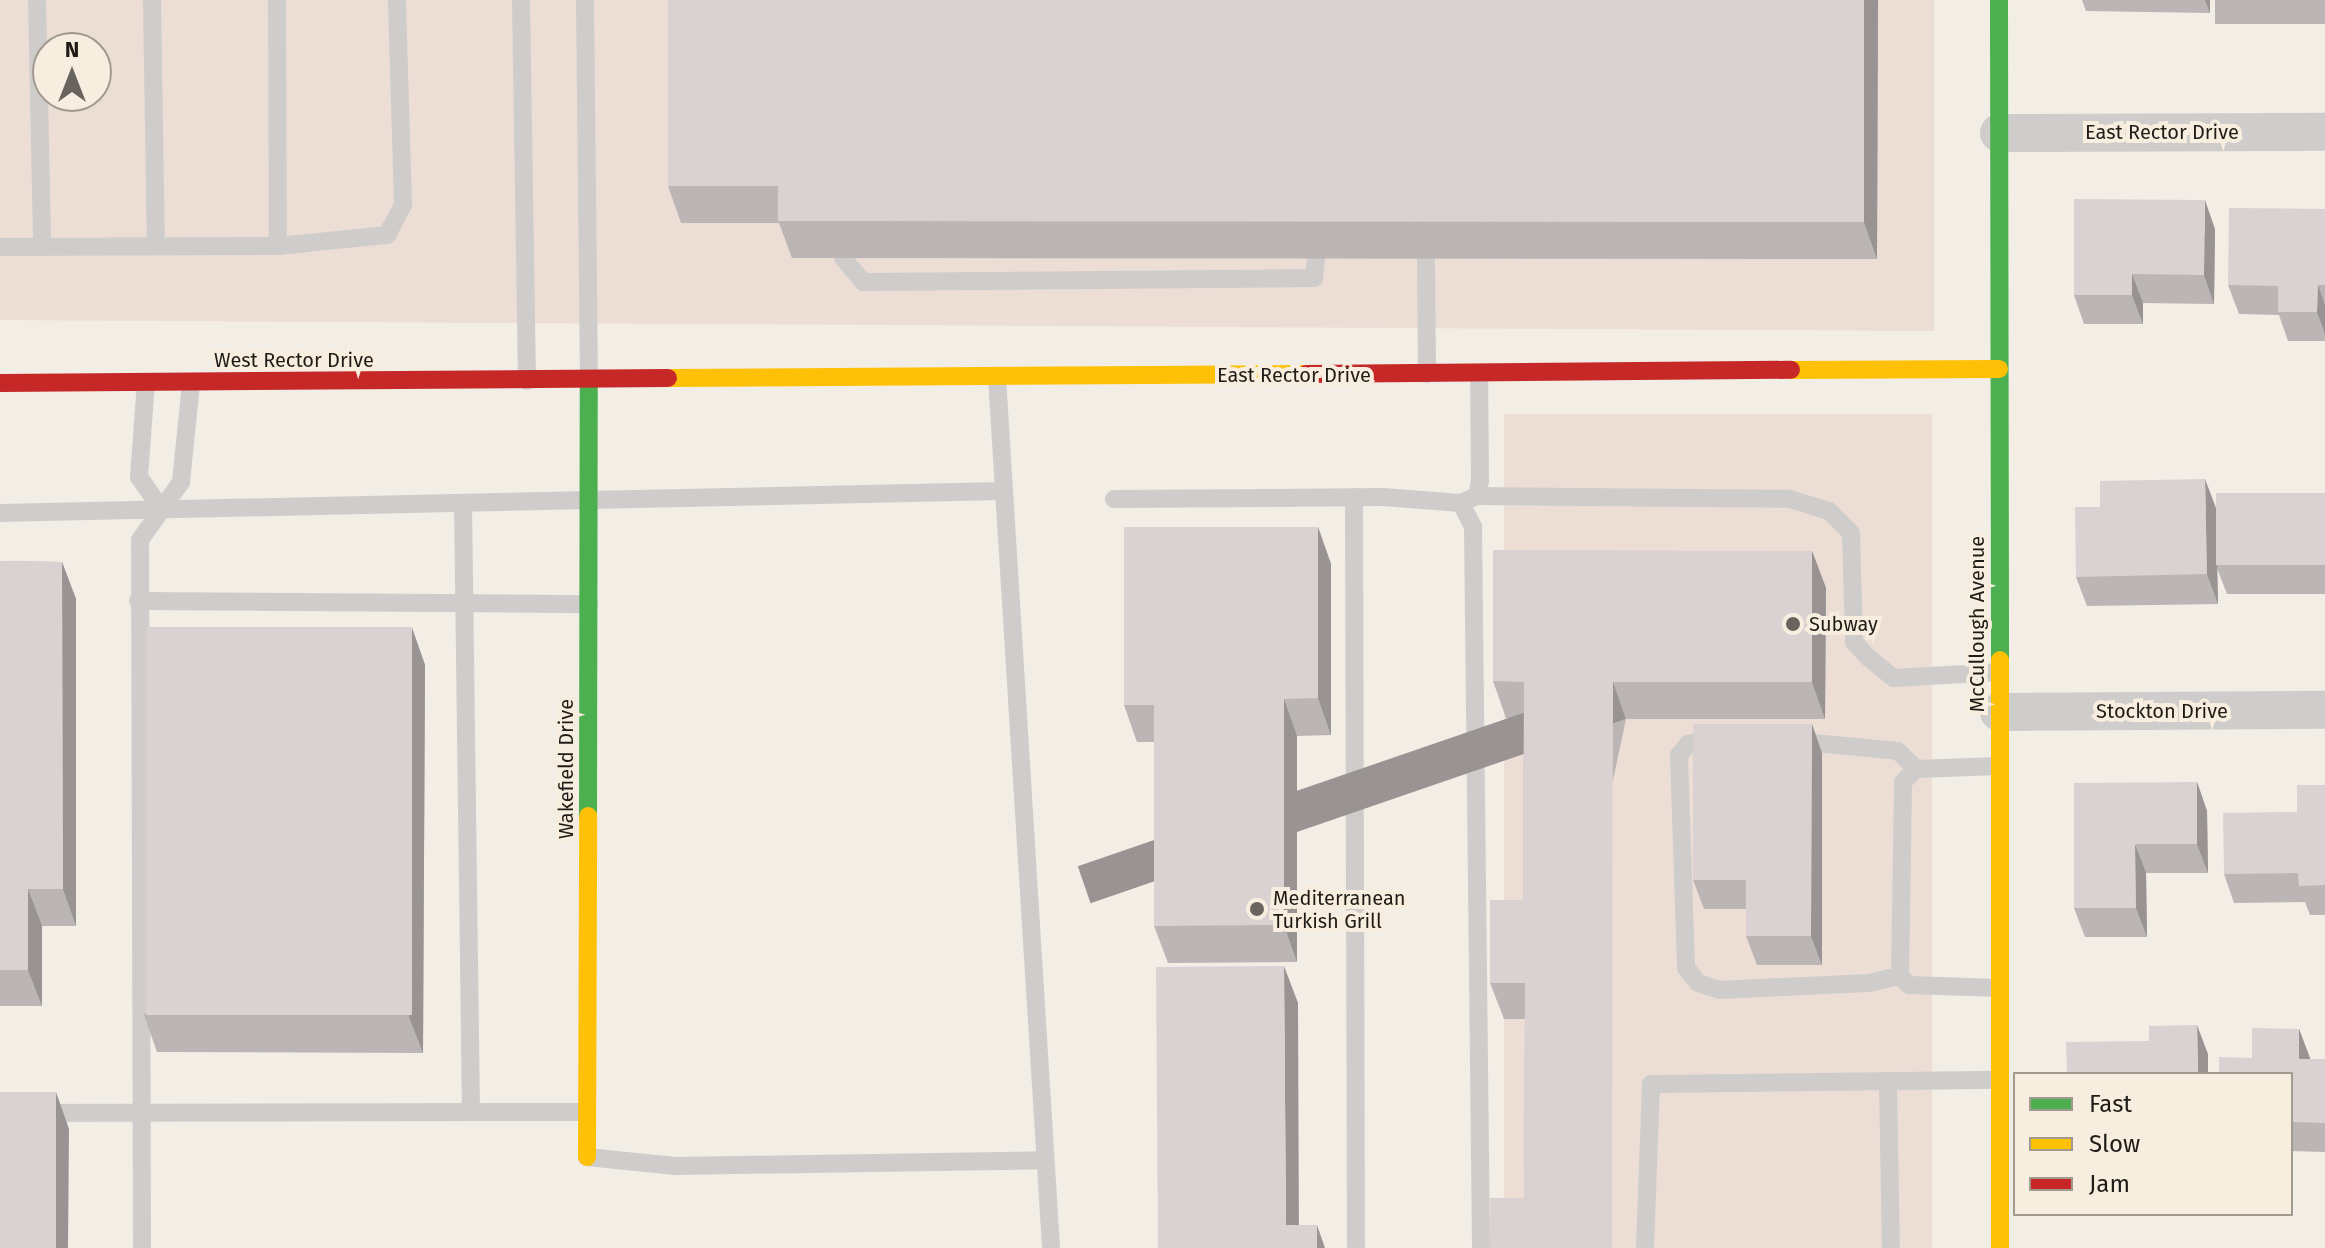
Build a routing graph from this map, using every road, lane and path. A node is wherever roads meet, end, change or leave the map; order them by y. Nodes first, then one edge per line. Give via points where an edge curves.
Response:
1 (37, 0) edge
2 (152, 0) edge
3 (277, 0) edge
4 (397, 0) edge
5 (521, 0) edge
6 (585, 0) edge
7 (1999, 0) edge
8 (2325, 132) edge
9 (1999, 133) junction
10 (842, 216) edge
11 (42, 246) junction
12 (156, 246) junction
13 (278, 246) junction
14 (0, 247) edge
15 (1316, 258) edge
16 (1426, 258) edge
17 (1999, 369) junction
18 (1427, 374) junction
19 (1479, 374) junction
20 (997, 377) junction
21 (527, 381) junction
22 (589, 381) junction
23 (146, 382) junction
24 (0, 383) edge
25 (191, 383) junction
26 (1003, 491) junction
27 (1354, 497) junction
28 (589, 499) junction
29 (1114, 499) dead end
30 (1469, 500) junction
31 (463, 503) junction
32 (161, 508) junction
33 (0, 513) edge
34 (138, 601) junction
35 (589, 604) junction
36 (464, 606) junction
37 (2000, 672) junction
38 (2325, 710) edge
39 (1999, 712) junction
40 (1730, 739) edge
41 (1774, 740) edge
42 (1999, 766) junction
43 (1916, 769) junction
44 (1900, 976) junction
45 (1999, 988) junction
46 (1999, 1080) junction
47 (1888, 1082) junction
48 (471, 1112) junction
49 (587, 1112) junction
50 (0, 1113) edge
51 (140, 1114) junction
52 (587, 1157) joint
53 (1045, 1160) junction
54 (142, 1248) edge
55 (1051, 1248) edge
56 (1356, 1248) edge
57 (1481, 1248) edge
58 (1645, 1248) edge
59 (1891, 1248) edge
60 (2000, 1248) edge

1 - 11 lane
2 - 12 lane
3 - 13 lane
4 - 13 lane via 403,205 396,220 387,235
5 - 21 lane
6 - 22 lane
7 - 9 street, McCullough Avenue
8 - 9 street, East Rector Drive
9 - 17 street, McCullough Avenue
10 - 15 lane via 843,258 863,282 1314,278
11 - 12 lane
11 - 14 lane
12 - 13 lane
16 - 18 lane
17 - 19 street, East Rector Drive
17 - 37 street, McCullough Avenue
18 - 19 street, East Rector Drive
18 - 20 street, East Rector Drive
19 - 30 lane
20 - 22 street, East Rector Drive
20 - 26 lane
21 - 22 street, West Rector Drive
21 - 25 street, West Rector Drive
22 - 28 street, Wakefield Drive
23 - 24 street, West Rector Drive
23 - 25 street, West Rector Drive
23 - 32 lane via 139,477
25 - 32 lane via 181,482
26 - 28 lane
26 - 53 lane
27 - 29 lane
27 - 30 lane
27 - 56 lane
28 - 31 lane
28 - 35 street, Wakefield Drive
30 - 37 lane via 1790,499 1829,511 1851,533 1854,642 1869,658 1894,678
30 - 57 lane
31 - 32 lane
31 - 36 lane
32 - 33 lane
32 - 34 lane via 140,540
34 - 36 lane
34 - 51 lane
35 - 36 lane
35 - 49 street, Wakefield Drive
36 - 48 lane
37 - 39 street, McCullough Avenue
38 - 39 street, Stockton Drive
39 - 42 street, McCullough Avenue
40 - 44 lane via 1701,738 1679,755 1686,968 1698,983 1719,990 1869,983
41 - 43 lane via 1898,751
42 - 43 lane
42 - 45 street, McCullough Avenue
43 - 44 lane via 1899,792
44 - 45 lane via 1909,985
45 - 46 street, McCullough Avenue
46 - 47 lane
46 - 60 street, McCullough Avenue
47 - 58 lane via 1651,1084
47 - 59 lane
48 - 49 lane
48 - 51 lane
49 - 52 street, Wakefield Drive
50 - 51 lane
51 - 54 lane
52 - 53 lane via 676,1166
53 - 55 lane

